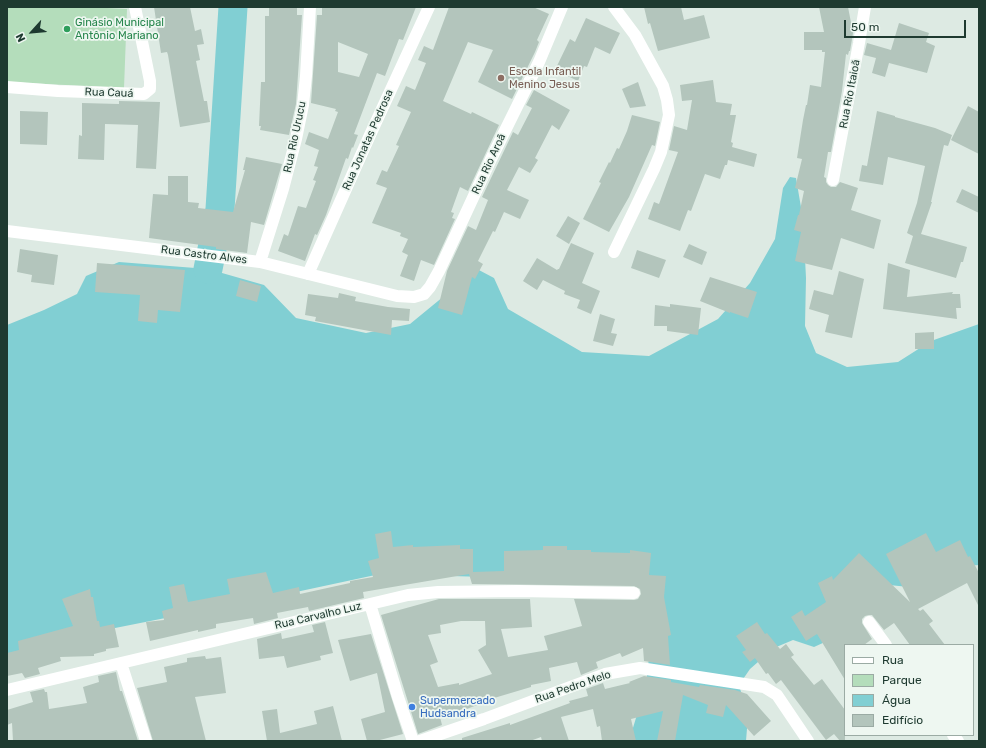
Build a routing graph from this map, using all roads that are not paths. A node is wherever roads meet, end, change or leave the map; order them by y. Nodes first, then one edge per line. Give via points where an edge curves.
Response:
1 (135, 7) edge
2 (310, 7) edge
3 (429, 7) edge
4 (562, 7) edge
5 (614, 7) edge
6 (865, 7) edge
7 (7, 87) edge
8 (833, 180) dead end
9 (7, 231) edge
10 (614, 252) dead end
11 (260, 262) junction
12 (308, 274) junction
13 (397, 296) joint
14 (634, 593) dead end
15 (370, 604) junction
16 (869, 622) dead end
17 (885, 644) edge
18 (121, 663) junction
19 (7, 690) edge
20 (146, 741) edge
21 (413, 741) edge
22 (420, 741) edge
23 (808, 741) edge

1 - 7 street, Rua Cauá via 150,81 150,89 144,94
2 - 11 street, Rua Rio Urucu via 306,76 296,139
3 - 12 street, Rua Jonatas Pedrosa
4 - 13 street, Rua Rio Aroã via 539,62 430,287 424,294 414,297
5 - 10 street via 635,35 663,86 669,115 661,152
6 - 8 street, Rua Rio Itaioã
9 - 11 street, Rua Castro Alves
11 - 12 street, Rua Castro Alves
12 - 13 street, Rua Castro Alves
14 - 15 street, Rua Carvalho Luz via 438,592 408,595
15 - 18 street, Rua Carvalho Luz
15 - 21 street
16 - 17 street
18 - 19 street, Rua Carvalho Luz
18 - 20 street
22 - 23 street, Rua Pedro Melo via 605,674 640,668 764,688 777,695

